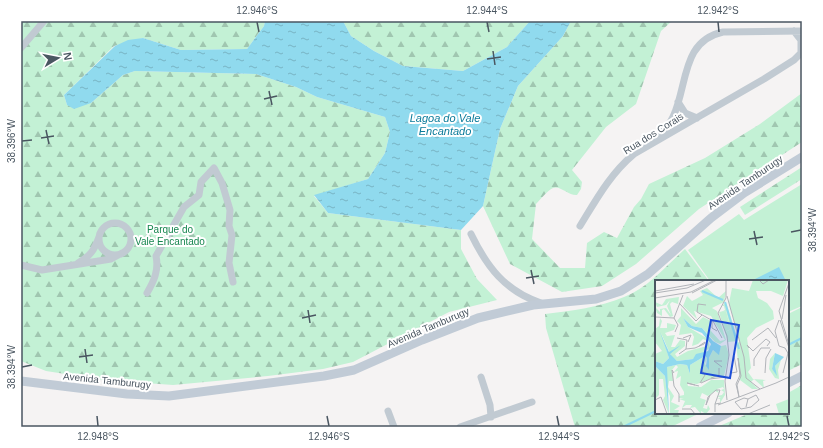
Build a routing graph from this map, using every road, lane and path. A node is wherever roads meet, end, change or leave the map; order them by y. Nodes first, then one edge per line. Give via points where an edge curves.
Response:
1 (44, 21) edge
2 (802, 30) edge
3 (794, 31) junction
4 (21, 48) edge
5 (801, 52) edge
6 (678, 102) junction
7 (697, 118) junction
8 (646, 147) junction
9 (802, 157) edge
10 (580, 226) dead end
11 (100, 233) junction
12 (471, 234) dead end
13 (122, 253) junction
14 (77, 263) junction
15 (21, 265) edge
16 (233, 282) dead end
17 (147, 293) dead end
18 (545, 304) junction
19 (802, 376) edge
20 (481, 377) dead end
21 (23, 380) edge
22 (789, 382) edge
23 (532, 402) dead end
24 (388, 411) dead end
25 (726, 414) edge
26 (491, 417) junction
27 (394, 427) edge
28 (460, 427) edge
29 (700, 427) edge

1 - 4 street
2 - 3 street
3 - 5 street via 801,40
3 - 6 street via 722,32 705,39 694,52
5 - 7 street, Rua dos Corais via 781,69
6 - 7 street, Rua dos Corais via 685,112
6 - 8 street via 669,124
7 - 8 street, Rua dos Corais
8 - 10 street, Rua dos Corais via 617,170
9 - 18 main road, Avenida Tamburugy via 744,193 711,218 669,257 622,291 596,299
11 - 13 street via 101,246 105,251 116,255
11 - 13 street via 103,228 113,223 128,229 130,245
11 - 14 street via 94,252
12 - 18 street via 490,269 514,290 529,299
13 - 14 street via 111,259
14 - 15 street via 42,270
16 - 17 street via 229,262 232,235 229,226 230,210 222,183 214,168 201,182 199,195 184,207 156,256 158,264 155,279
18 - 21 main road, Avenida Tamburugy via 478,318 365,366 324,376 168,396 127,394
19 - 22 main road
20 - 26 street
23 - 26 street
24 - 27 street
25 - 29 main road
26 - 28 street

